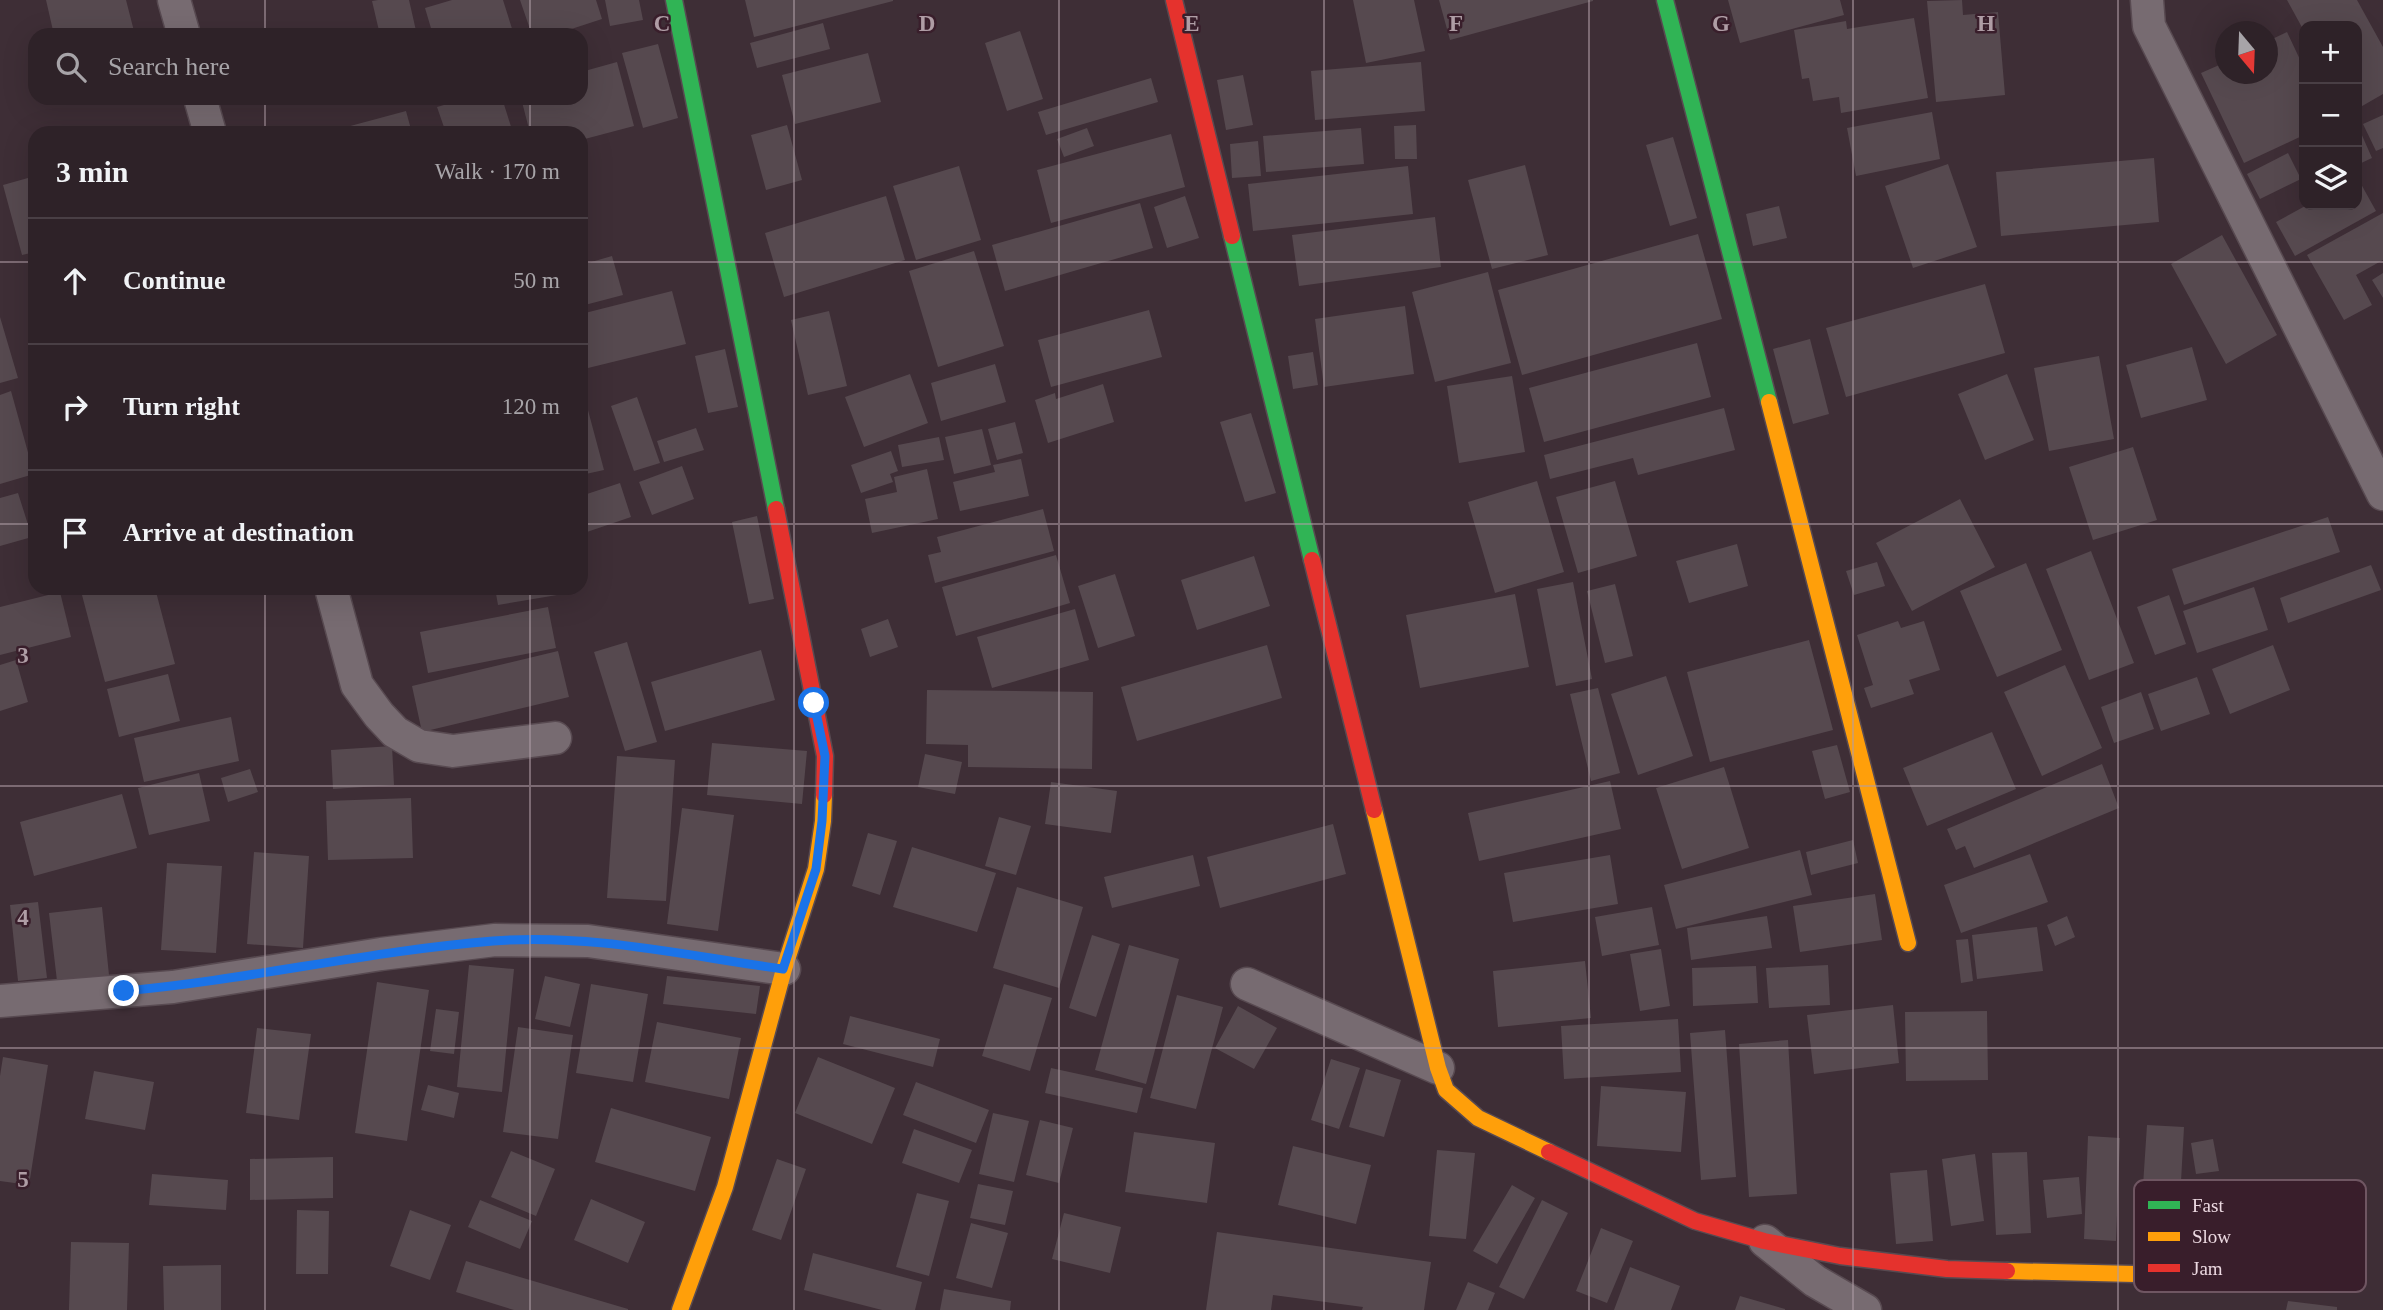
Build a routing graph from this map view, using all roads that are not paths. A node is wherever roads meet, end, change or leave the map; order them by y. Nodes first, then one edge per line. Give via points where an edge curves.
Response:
1 (174, 0) edge
2 (674, 0) edge
3 (1174, 0) edge
4 (1665, 0) edge
5 (2147, 0) edge
6 (182, 28) edge
7 (203, 105) edge
8 (208, 126) edge
9 (2383, 494) edge
10 (333, 595) edge
11 (555, 738) dead end
12 (1908, 943) dead end
13 (783, 969) junction
14 (1247, 984) dead end
15 (0, 1001) edge
16 (1438, 1068) junction
17 (1764, 1241) junction
18 (2134, 1274) edge
19 (680, 1310) edge
20 (1865, 1310) edge

1 - 6 street
2 - 13 street via 825,756 816,869
3 - 16 street
4 - 12 street
5 - 9 street via 2149,26
7 - 8 street
10 - 11 street via 357,685 395,732 419,746 453,751
13 - 15 street via 588,941 495,940 173,987
13 - 19 street via 725,1187
14 - 16 street
16 - 17 street via 1446,1090 1478,1118 1695,1221
17 - 18 street via 1947,1269
17 - 20 street via 1815,1281

